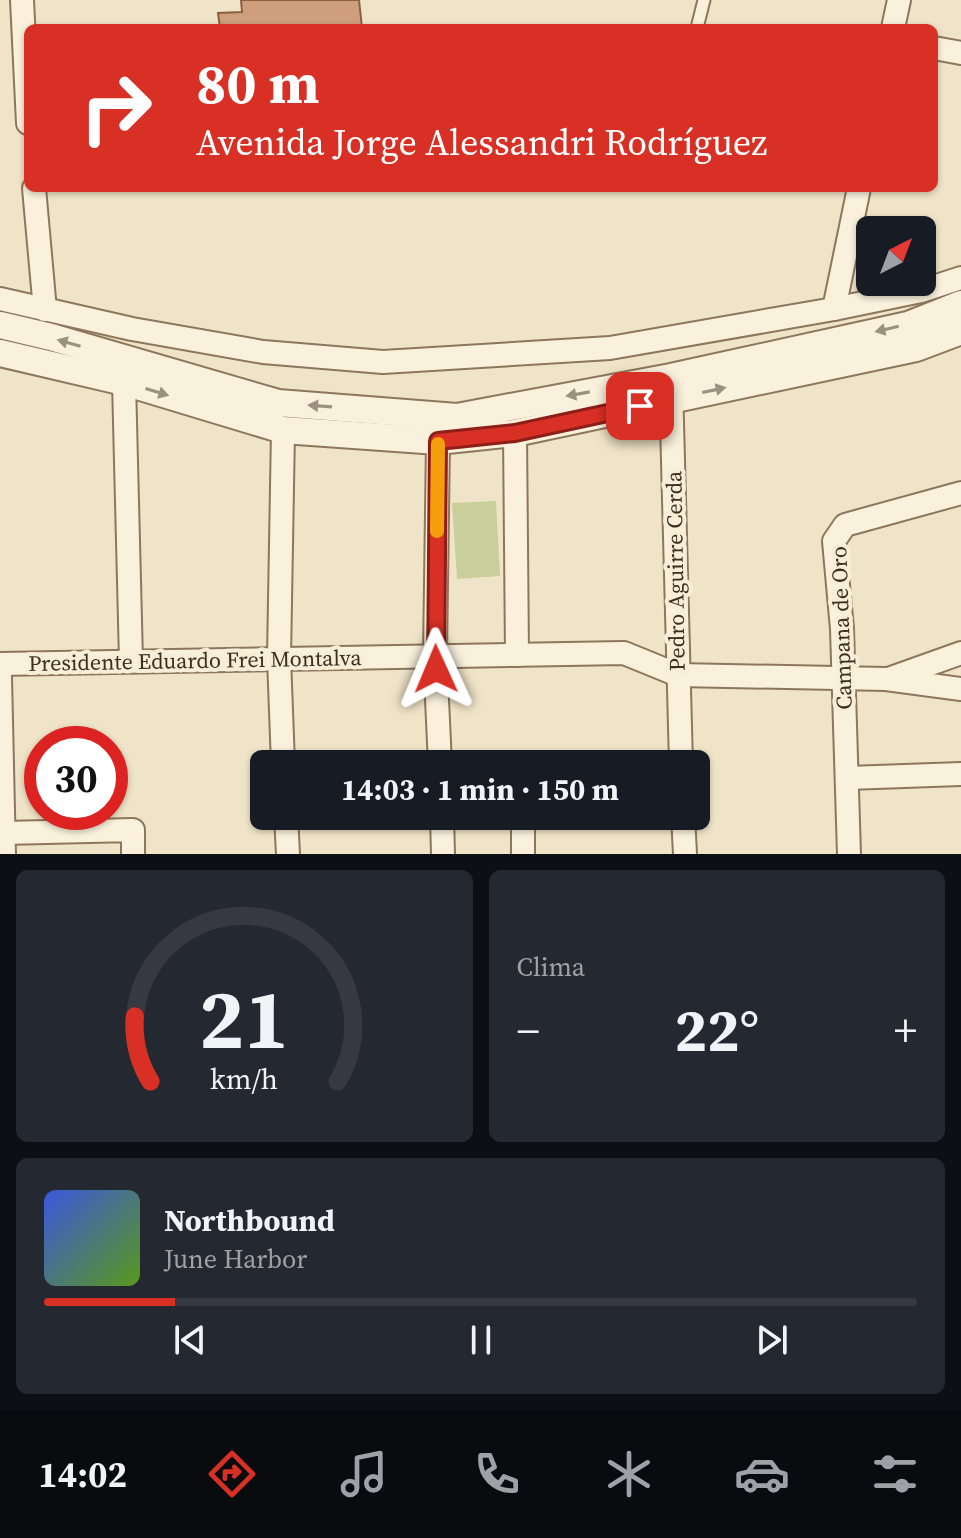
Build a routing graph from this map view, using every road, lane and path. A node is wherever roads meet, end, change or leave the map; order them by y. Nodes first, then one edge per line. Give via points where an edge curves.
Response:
1 (22, 0) edge
2 (704, 0) edge
3 (899, 0) edge
4 (698, 24) edge
5 (894, 24) edge
6 (24, 38) edge
7 (938, 49) edge
8 (961, 53) edge
9 (34, 192) edge
10 (858, 192) edge
11 (961, 278) edge
12 (0, 299) edge
13 (961, 304) edge
14 (834, 309) junction
15 (45, 310) junction
16 (0, 325) edge
17 (961, 331) edge
18 (0, 353) edge
19 (124, 382) junction
20 (671, 388) junction
21 (283, 430) junction
22 (515, 433) junction
23 (438, 441) junction
24 (961, 493) edge
25 (961, 653) edge
26 (517, 655) junction
27 (435, 656) junction
28 (279, 658) junction
29 (131, 661) junction
30 (0, 664) edge
31 (678, 675) junction
32 (0, 677) edge
33 (842, 678) junction
34 (886, 679) junction
35 (961, 689) edge
36 (282, 750) edge
37 (439, 750) edge
38 (681, 750) edge
39 (961, 774) edge
40 (848, 778) junction
41 (287, 830) edge
42 (442, 830) edge
43 (523, 830) edge
44 (684, 830) edge
45 (4, 843) edge
46 (133, 854) edge
47 (288, 854) edge
48 (443, 854) edge
49 (523, 854) edge
50 (685, 854) edge
51 (849, 854) edge

1 - 6 street
2 - 4 lane
3 - 5 street
7 - 8 street
9 - 15 street
10 - 14 street
11 - 14 street
12 - 15 street
13 -> 20 street via 908,325
14 - 15 street via 610,348 383,362 263,352
20 -> 16 street via 457,417 308,406 278,403
20 -> 17 street via 916,348
18 - 19 street
19 -> 21 street
19 - 29 street
20 - 22 street
20 - 31 street, Pedro Aguirre Cerda
21 - 23 street
21 - 28 street
22 - 23 street
22 - 26 street
23 - 27 street
24 - 33 street, Campana de Oro via 845,525 834,541
25 - 34 street
26 - 27 street, Presidente Eduardo Frei Montalva
26 - 31 street, Presidente Eduardo Frei Montalva via 624,653
27 - 28 street, Presidente Eduardo Frei Montalva
27 - 37 street
28 - 29 street, Presidente Eduardo Frei Montalva
28 - 36 street
29 - 30 street, Presidente Eduardo Frei Montalva
31 - 33 street, Presidente Eduardo Frei Montalva
31 - 38 street, Pedro Aguirre Cerda
32 - 45 street
33 - 34 street, Presidente Eduardo Frei Montalva
33 - 40 street, Campana de Oro
34 - 35 street, Presidente Eduardo Frei Montalva
39 - 40 street
40 - 51 street, Campana de Oro
41 - 47 street
42 - 48 street
43 - 49 street
44 - 50 street
45 - 46 street via 133,830

